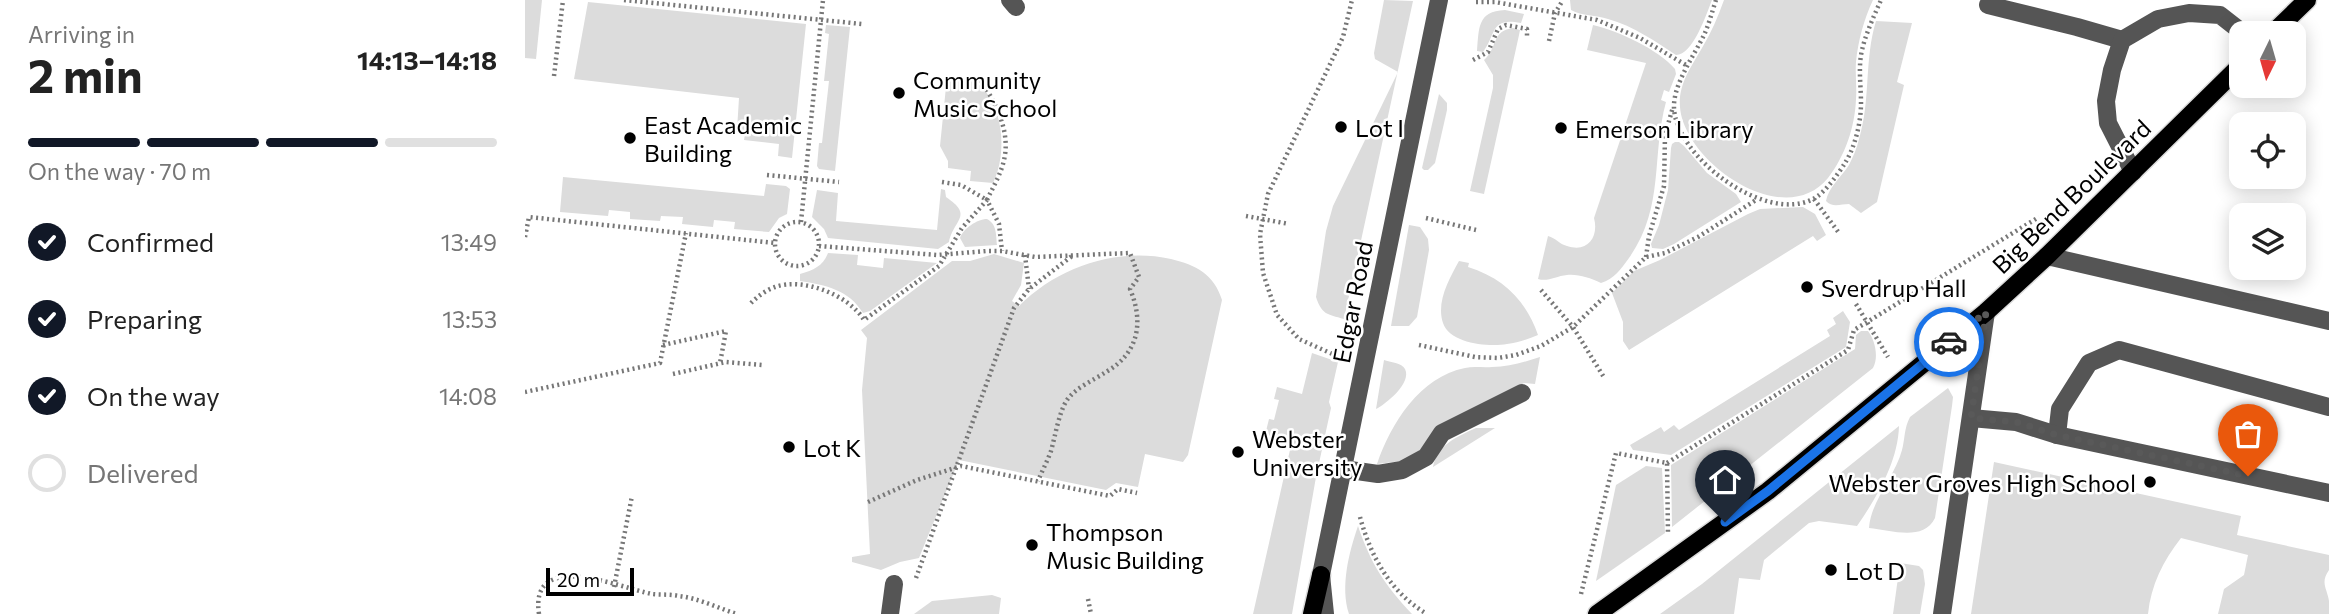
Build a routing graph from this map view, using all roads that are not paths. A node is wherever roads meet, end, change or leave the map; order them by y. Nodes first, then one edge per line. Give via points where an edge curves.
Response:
1 (1439, 0) edge
2 (2307, 0) edge
3 (1988, 5) dead end
4 (2285, 21) edge
5 (2229, 22) edge
6 (2122, 40) junction
7 (2229, 77) edge
8 (2133, 172) junction
9 (2047, 256) junction
10 (1986, 312) junction
11 (2329, 321) edge
12 (1522, 393) dead end
13 (2329, 407) edge
14 (1971, 418) junction
15 (2057, 435) junction
16 (1343, 469) junction
17 (2329, 493) edge
18 (1321, 575) junction
19 (894, 584) dead end
20 (890, 614) edge
21 (1312, 614) edge
22 (1325, 614) edge
23 (1597, 614) edge
24 (1942, 614) edge

1 - 16 street, Edgar Road
2 - 4 main road
3 - 6 street
5 - 6 street via 2220,15 2189,13 2158,19
6 - 8 street via 2106,101 2108,123
7 - 8 main road, Big Bend Boulevard
8 - 9 main road, Big Bend Boulevard
9 - 10 main road, Big Bend Boulevard
9 - 11 street
10 - 14 street
10 - 23 main road, Big Bend Boulevard via 1768,491
12 - 16 street via 1442,433 1426,457 1402,470 1378,474
13 - 15 street via 2119,351 2089,363 2060,409
14 - 15 street via 2016,422
14 - 24 street
15 - 17 street
16 - 18 street, Edgar Road
18 - 21 main road
18 - 22 street, Edgar Road
19 - 20 street

